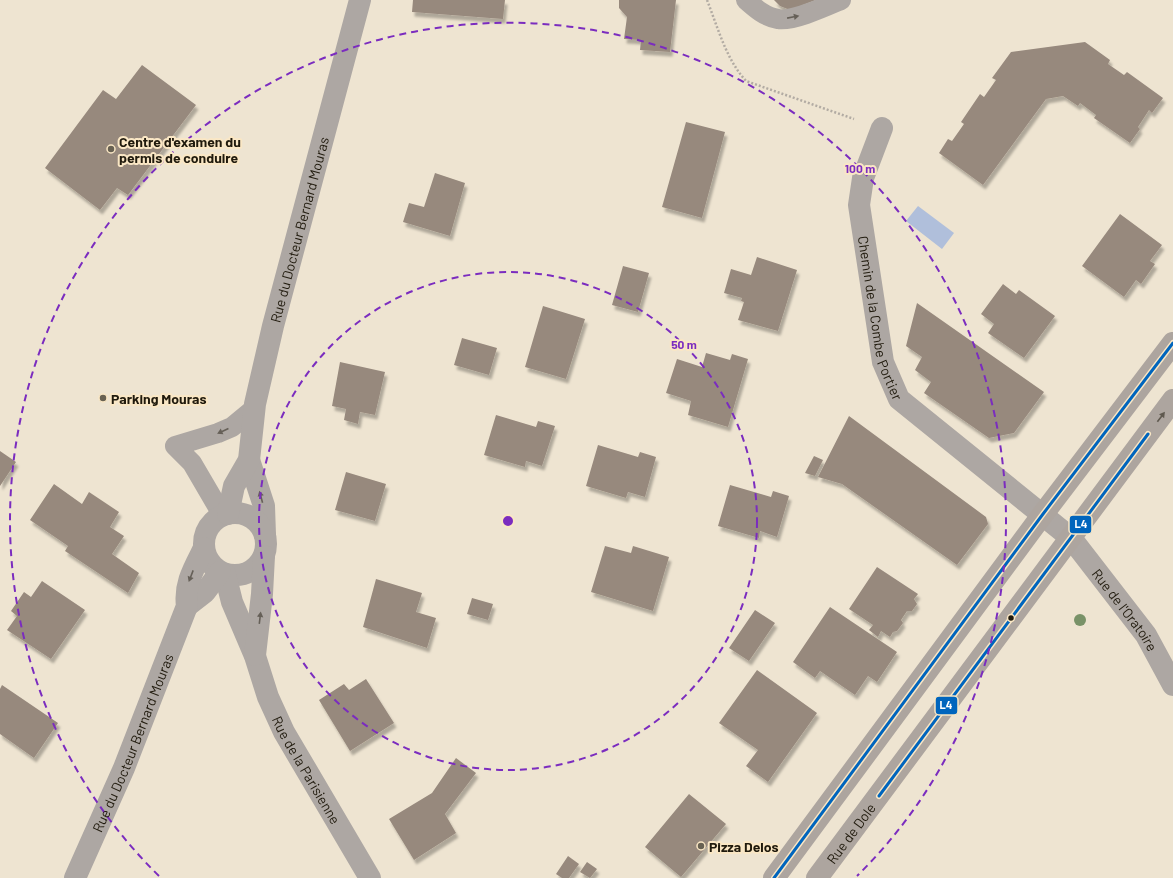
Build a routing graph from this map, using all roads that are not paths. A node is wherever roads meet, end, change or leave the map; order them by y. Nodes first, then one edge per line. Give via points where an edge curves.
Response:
1 (360, 0) edge
2 (746, 0) edge
3 (841, 0) edge
4 (882, 128) road end
5 (1173, 343) edge
6 (1173, 400) edge
7 (255, 408) junction
8 (249, 460) junction
9 (1043, 514) junction
10 (226, 515) junction
11 (1071, 538) junction
12 (265, 546) junction
13 (204, 548) junction
14 (222, 573) junction
15 (187, 606) junction
16 (255, 656) junction
17 (1173, 685) edge
18 (75, 878) edge
19 (370, 878) edge
20 (774, 878) edge
21 (818, 878) edge

1 - 7 street, Rue du Docteur Bernard Mouras via 273,326
2 -> 3 lane via 759,11 779,20 806,14
4 - 9 street, Chemin de la Combe Portier via 863,178 859,205 883,362 899,399
5 - 9 main road
11 -> 6 main road, Rue de Dole
7 - 8 street, Rue du Docteur Bernard Mouras
7 -> 10 lane via 232,427 218,434 175,446 192,463
8 - 10 street, Rue du Docteur Bernard Mouras via 234,486
12 -> 8 street, Rue du Docteur Bernard Mouras via 264,506
9 - 11 street
9 - 20 main road
10 - 12 street via 243,514 253,518 261,526
10 - 13 street via 214,521 208,529 204,538
11 - 17 street, Rue de l'Oratoire via 1146,635
11 - 21 main road, Rue de Dole
12 - 14 street via 258,565 250,572 240,575
16 -> 12 street, Rue de la Parisienne
13 - 14 street via 207,558
13 -> 15 street, Rue du Docteur Bernard Mouras via 185,592
14 - 15 street via 205,592
14 - 16 street, Rue de la Parisienne
15 - 18 street, Rue du Docteur Bernard Mouras via 124,768
16 - 19 street, Rue de la Parisienne via 268,697 284,732

